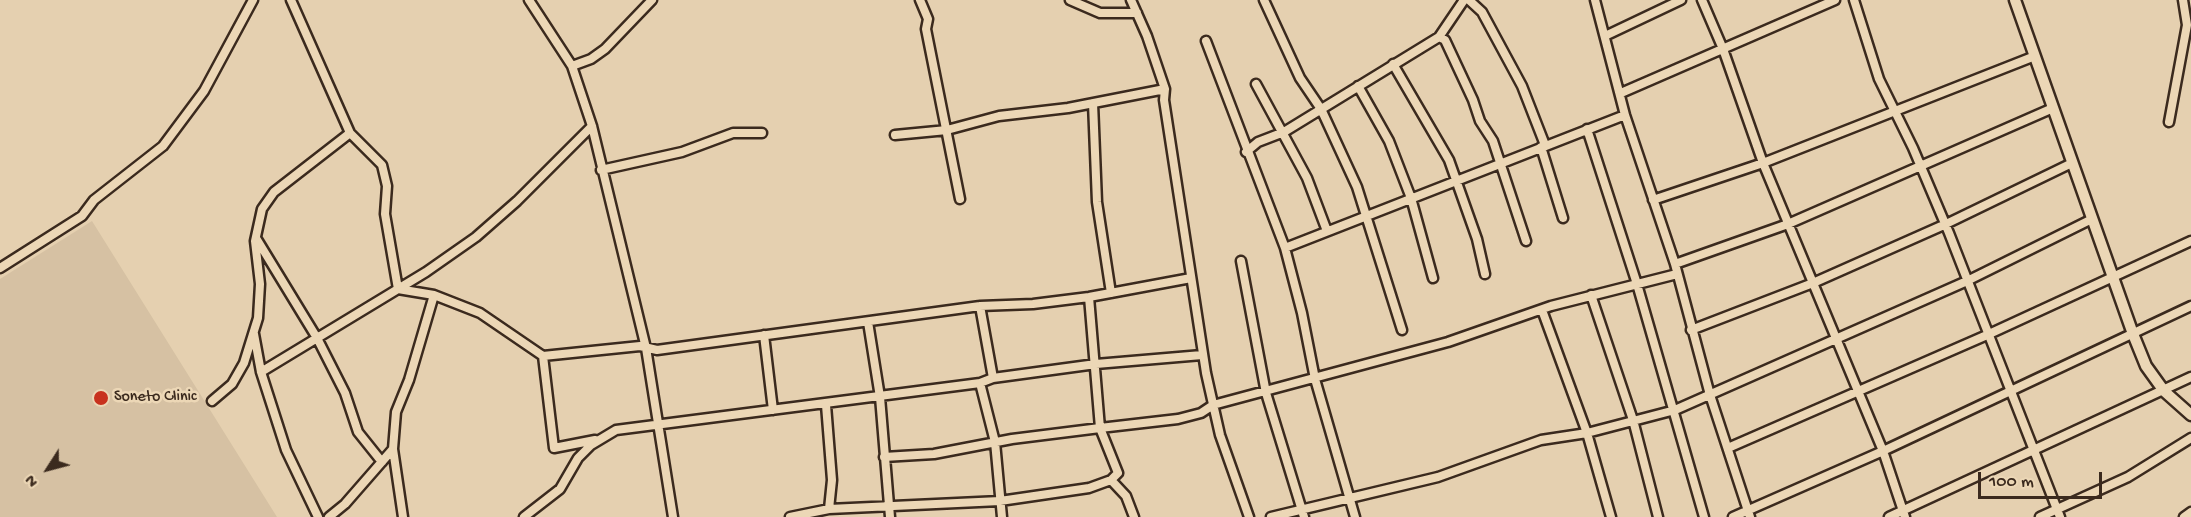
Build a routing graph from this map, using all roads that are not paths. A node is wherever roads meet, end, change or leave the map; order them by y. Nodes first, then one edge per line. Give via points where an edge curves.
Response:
1 (253, 0) edge
2 (291, 0) edge
3 (530, 0) edge
4 (652, 0) edge
5 (920, 0) edge
6 (1070, 0) edge
7 (1131, 0) edge
8 (1264, 0) edge
9 (1464, 0) edge
10 (1470, 0) edge
11 (1595, 0) edge
12 (1681, 0) edge
13 (1702, 0) edge
14 (1835, 0) edge
15 (1854, 0) edge
16 (2015, 0) edge
17 (2183, 0) edge
18 (1137, 13) junction
19 (1605, 36) junction
20 (1439, 37) junction
21 (1206, 41) dead end
22 (1723, 49) junction
23 (2035, 56) junction
24 (1393, 64) junction
25 (572, 66) junction
26 (1256, 84) dead end
27 (1358, 86) junction
28 (1165, 89) junction
29 (1621, 93) junction
30 (1093, 104) junction
31 (2053, 108) junction
32 (1321, 109) junction
33 (1625, 116) junction
34 (2169, 123) dead end
35 (592, 126) junction
36 (1587, 129) junction
37 (947, 130) junction
38 (1284, 132) junction
39 (762, 133) dead end
40 (350, 134) junction
41 (895, 135) dead end
42 (1543, 146) junction
43 (1246, 152) junction
44 (1501, 163) junction
45 (1763, 163) junction
46 (2072, 163) junction
47 (1922, 167) junction
48 (602, 170) junction
49 (1456, 180) junction
50 (1411, 198) junction
51 (960, 199) dead end
52 (1653, 200) junction
53 (1364, 216) junction
54 (1563, 218) dead end
55 (2092, 219) junction
56 (1788, 224) junction
57 (1946, 224) junction
58 (1327, 231) junction
59 (255, 238) junction
60 (1526, 241) dead end
61 (2191, 241) edge
62 (1285, 248) junction
63 (1241, 261) dead end
64 (0, 268) edge
65 (1676, 269) junction
66 (1485, 274) dead end
67 (2112, 276) junction
68 (1191, 278) junction
69 (1433, 278) dead end
70 (1967, 280) junction
71 (1813, 283) junction
72 (1637, 284) junction
73 (398, 289) junction
74 (1111, 293) junction
75 (434, 295) junction
76 (1591, 295) junction
77 (1089, 297) junction
78 (980, 306) junction
79 (2191, 306) edge
80 (1542, 310) junction
81 (868, 322) junction
82 (253, 330) junction
83 (1402, 330) dead end
84 (1691, 330) junction
85 (2133, 334) junction
86 (764, 335) junction
87 (1987, 335) junction
88 (317, 338) junction
89 (1836, 339) junction
90 (646, 348) junction
91 (1202, 355) junction
92 (543, 356) junction
93 (1096, 364) junction
94 (261, 372) junction
95 (2191, 377) edge
96 (993, 378) junction
97 (1315, 379) junction
98 (981, 383) junction
99 (2164, 391) junction
100 (2010, 392) junction
101 (1266, 393) junction
102 (1857, 393) junction
103 (1710, 395) junction
104 (880, 397) junction
105 (212, 401) dead end
106 (826, 405) dead end
107 (1213, 405) junction
108 (773, 410) junction
109 (1675, 410) junction
110 (2191, 415) edge
111 (1633, 420) junction
112 (658, 424) junction
113 (1100, 428) junction
114 (1587, 433) junction
115 (2191, 438) edge
116 (603, 439) junction
117 (995, 442) junction
118 (1728, 448) junction
119 (393, 449) junction
120 (1883, 451) junction
121 (2035, 451) junction
122 (884, 457) junction
123 (382, 462) junction
124 (1111, 480) junction
125 (1349, 500) junction
126 (1000, 501) junction
127 (829, 509) junction
128 (889, 512) edge
129 (2191, 512) edge
130 (2058, 513) edge
131 (1303, 514) edge
132 (1904, 514) edge
133 (1749, 515) edge
134 (318, 517) edge
135 (329, 517) edge
136 (403, 517) edge
137 (524, 517) edge
138 (673, 517) edge
139 (790, 517) edge
140 (1002, 517) edge
141 (1134, 517) edge
142 (1249, 517) edge
143 (1271, 517) edge
144 (1355, 517) edge
145 (1611, 517) edge
146 (1658, 517) edge
147 (1704, 517) edge
148 (1733, 517) edge
149 (1889, 517) edge
150 (2040, 517) edge
151 (2184, 517) edge

1 - 64 street via 204,91 163,146 94,200 82,216
2 - 40 street
3 - 25 street
4 - 25 street via 605,49
5 - 37 street via 928,19 926,29
6 - 18 street via 1100,13
7 - 18 street
8 - 32 street via 1300,78
9 - 20 street
10 - 42 street via 1482,12 1522,86
11 - 19 street
12 - 19 street
13 - 22 street
14 - 22 street
15 - 47 street via 1879,79
16 - 23 main road
17 - 34 street via 2187,24
18 - 28 street
19 - 29 street
20 - 24 street
20 - 44 street via 1445,40
21 - 43 street
22 - 29 street
22 - 45 street
23 - 31 main road
23 - 45 street
24 - 27 street
24 - 49 street via 1449,159
25 - 35 street
26 - 38 street
27 - 32 street
27 - 50 street via 1389,141
28 - 30 street
28 - 68 street
29 - 33 street
30 - 37 street via 999,116
30 - 74 street via 1097,202
31 - 46 main road
31 - 47 street
32 - 38 street
32 - 53 street via 1357,187
33 - 36 street
33 - 52 street
35 - 48 street
35 - 73 street via 476,237
36 - 42 street
36 - 72 street
37 - 41 street
37 - 51 street
38 - 43 street via 1258,142
38 - 58 street
39 - 48 street via 733,133 682,152
40 - 59 street via 274,192 261,209
40 - 73 street via 382,165 387,186 385,214
42 - 44 street
42 - 54 street
43 - 62 street
44 - 49 street
44 - 60 street
45 - 52 street
45 - 56 street
46 - 55 main road
46 - 57 street
47 - 56 street
47 - 57 street
48 - 90 street
49 - 50 street
49 - 66 street
50 - 53 street
50 - 69 street
52 - 65 street
53 - 58 street
53 - 83 street
55 - 67 main road
55 - 70 street
56 - 65 street
56 - 71 street
57 - 70 street
57 - 71 street
58 - 62 street
59 - 82 street via 260,284 258,318
59 - 88 street
61 - 67 street
62 - 97 street
63 - 101 street
65 - 72 street
65 - 84 street
67 - 85 main road
67 - 87 street
68 - 74 street
68 - 91 street
70 - 87 street
70 - 89 street
71 - 84 street
71 - 89 street
72 - 76 street
72 - 109 street
73 - 75 street
73 - 88 street
74 - 77 street
75 - 92 street via 480,313
75 - 119 street via 396,412
76 - 80 street
76 - 111 street
77 - 78 street
77 - 93 street
78 - 81 street
78 - 96 street
79 - 85 street
80 - 97 street via 1448,342
80 - 114 street
81 - 86 street
81 - 104 street
82 - 94 street
82 - 105 street via 244,363 231,384
84 - 103 street
85 - 99 main road via 2146,366
85 - 100 street
86 - 90 street via 657,350
86 - 108 street
87 - 100 street
87 - 102 street
88 - 94 street
88 - 123 street via 345,393 358,432
89 - 102 street
89 - 103 street
90 - 92 street
90 - 112 street
91 - 93 street
91 - 107 street
92 - 116 street via 554,448
93 - 96 street
93 - 113 street
94 - 134 street via 286,450
95 - 99 street
96 - 98 street
97 - 101 street
97 - 125 street
98 - 104 street
98 - 117 street
99 - 110 main road
99 - 121 street
100 - 120 street
100 - 121 street
101 - 107 street
101 - 131 street
102 - 118 street
102 - 120 street
103 - 109 street
103 - 118 street
104 - 108 street
104 - 122 street
106 - 127 street via 832,480
107 - 113 street via 1178,419
107 - 142 street
108 - 112 street
109 - 111 street
109 - 147 street
111 - 114 street
111 - 146 street
112 - 116 street via 616,430
112 - 138 street
113 - 117 street
113 - 124 street via 1119,473
114 - 125 street via 1541,440 1438,477
114 - 145 street
115 - 130 street via 2128,477
116 - 137 street via 578,458 560,489
117 - 122 street via 934,454
117 - 126 street
118 - 133 street
119 - 123 street
119 - 136 street
120 - 132 street
120 - 133 street
121 - 130 street
121 - 132 street
122 - 128 street
123 - 135 street
124 - 126 street via 1089,488
124 - 141 street via 1126,496
125 - 131 street
125 - 144 street
126 - 128 street
126 - 140 street
127 - 128 street
127 - 139 street
129 - 151 street
130 - 150 street
131 - 143 street
132 - 149 street
133 - 148 street

